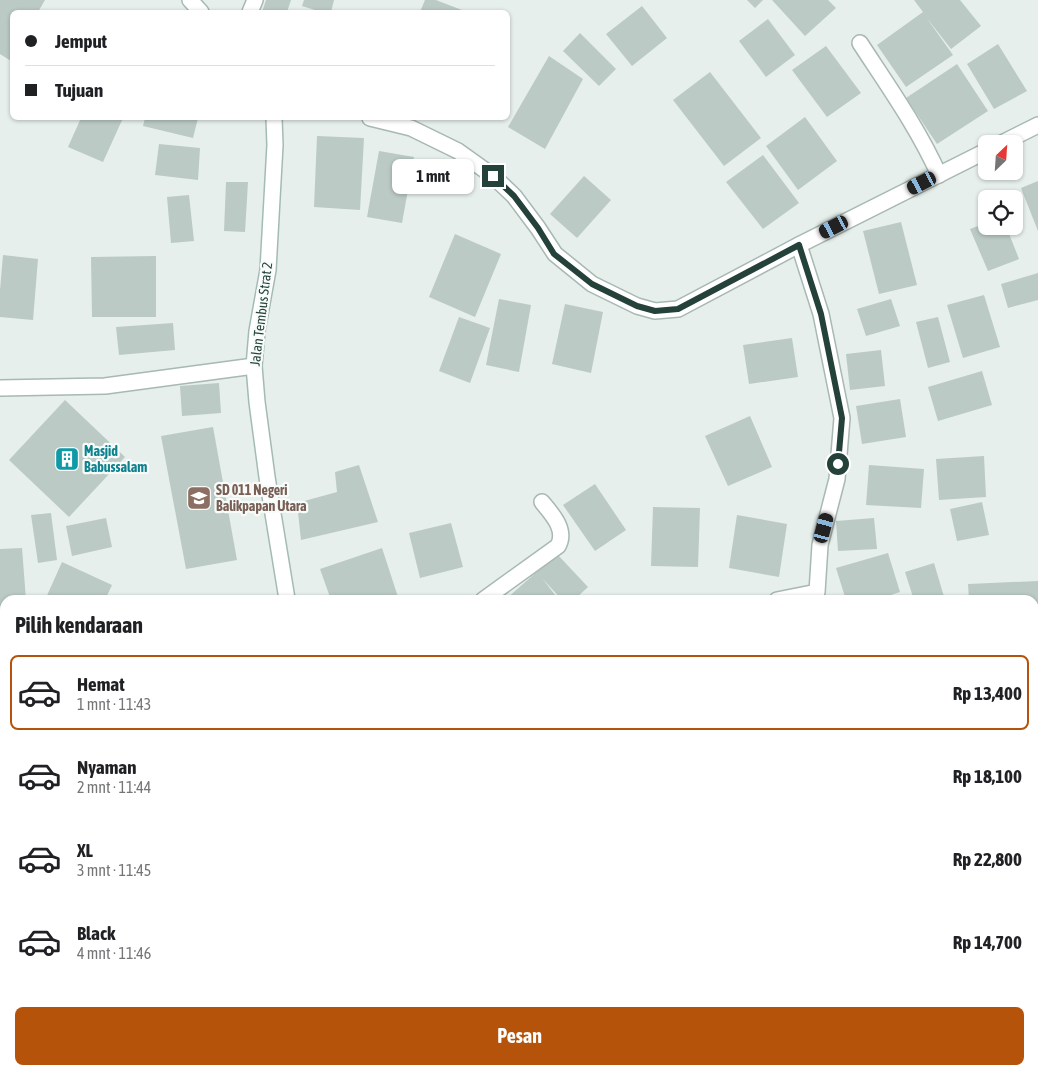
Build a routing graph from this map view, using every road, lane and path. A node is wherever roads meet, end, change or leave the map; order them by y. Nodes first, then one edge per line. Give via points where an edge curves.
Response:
1 (190, 0) edge
2 (199, 10) edge
3 (860, 44) dead end
4 (274, 120) edge
5 (378, 120) edge
6 (1038, 124) edge
7 (1017, 135) edge
8 (978, 155) edge
9 (939, 174) junction
10 (799, 245) junction
11 (254, 366) junction
12 (0, 388) edge
13 (542, 502) dead end
14 (286, 595) edge
15 (490, 595) edge
16 (818, 595) edge

1 - 2 street
3 - 9 street via 910,121
4 - 11 street, Jalan Tembus Strat 2 via 268,270
5 - 10 street via 410,128 458,151 493,176 514,196 554,254 592,284 637,306 655,311 678,309
6 - 7 street
8 - 9 street
9 - 10 street
10 - 16 street via 821,314 842,418 837,479 820,545
11 - 12 street via 105,386
11 - 14 street, Jalan Tembus Strat 2 via 267,477
13 - 15 street via 560,530 562,536 558,546

